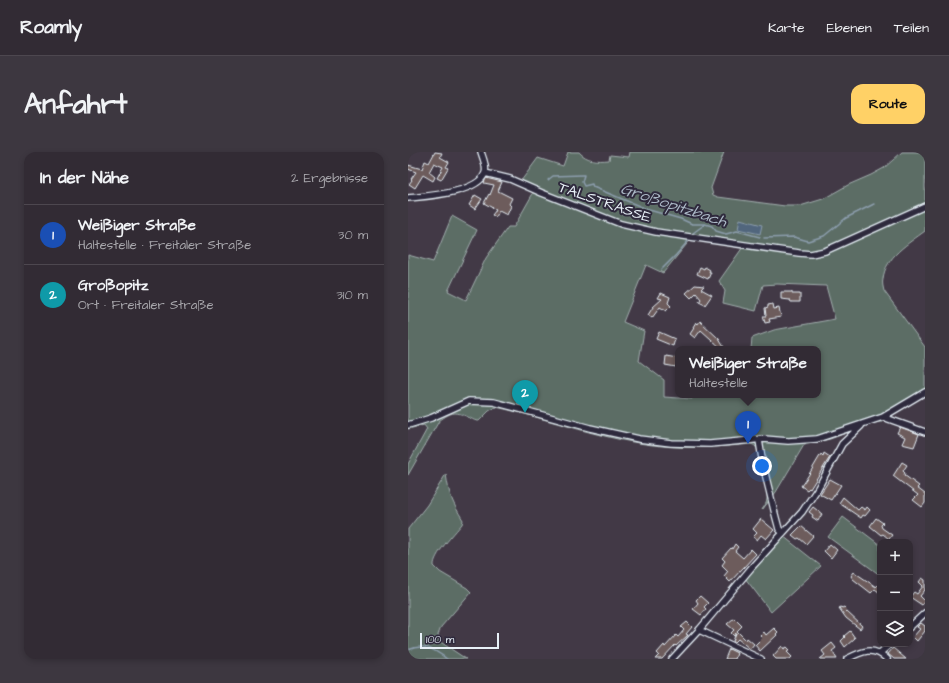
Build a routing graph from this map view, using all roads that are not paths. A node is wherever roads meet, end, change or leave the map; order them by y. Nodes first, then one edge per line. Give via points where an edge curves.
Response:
1 (481, 152) edge
2 (485, 173) junction
3 (408, 198) edge
4 (925, 206) edge
5 (925, 392) edge
6 (883, 417) junction
7 (408, 425) edge
8 (860, 425) junction
9 (925, 432) edge
10 (759, 440) junction
11 (783, 533) junction
12 (925, 613) edge
13 (913, 624) edge
14 (699, 630) junction
15 (887, 647) edge
16 (880, 653) junction
17 (672, 659) edge
18 (761, 659) edge
19 (847, 659) edge
20 (887, 659) edge

1 - 2 street
2 - 3 street via 476,184 467,188
2 - 4 street, TALSTRASSE via 510,179 621,224 656,232 792,253 811,254 825,251
5 - 6 street
6 - 8 street
6 - 9 street
7 - 10 street via 469,401 482,401 652,441 710,444
8 - 10 street via 809,441
8 - 11 street via 861,427 842,444 813,497
10 - 11 street via 775,514 779,529
11 - 14 street
12 - 13 street
14 - 17 street
14 - 18 street
15 - 16 street
16 - 19 street via 864,651
16 - 20 street

